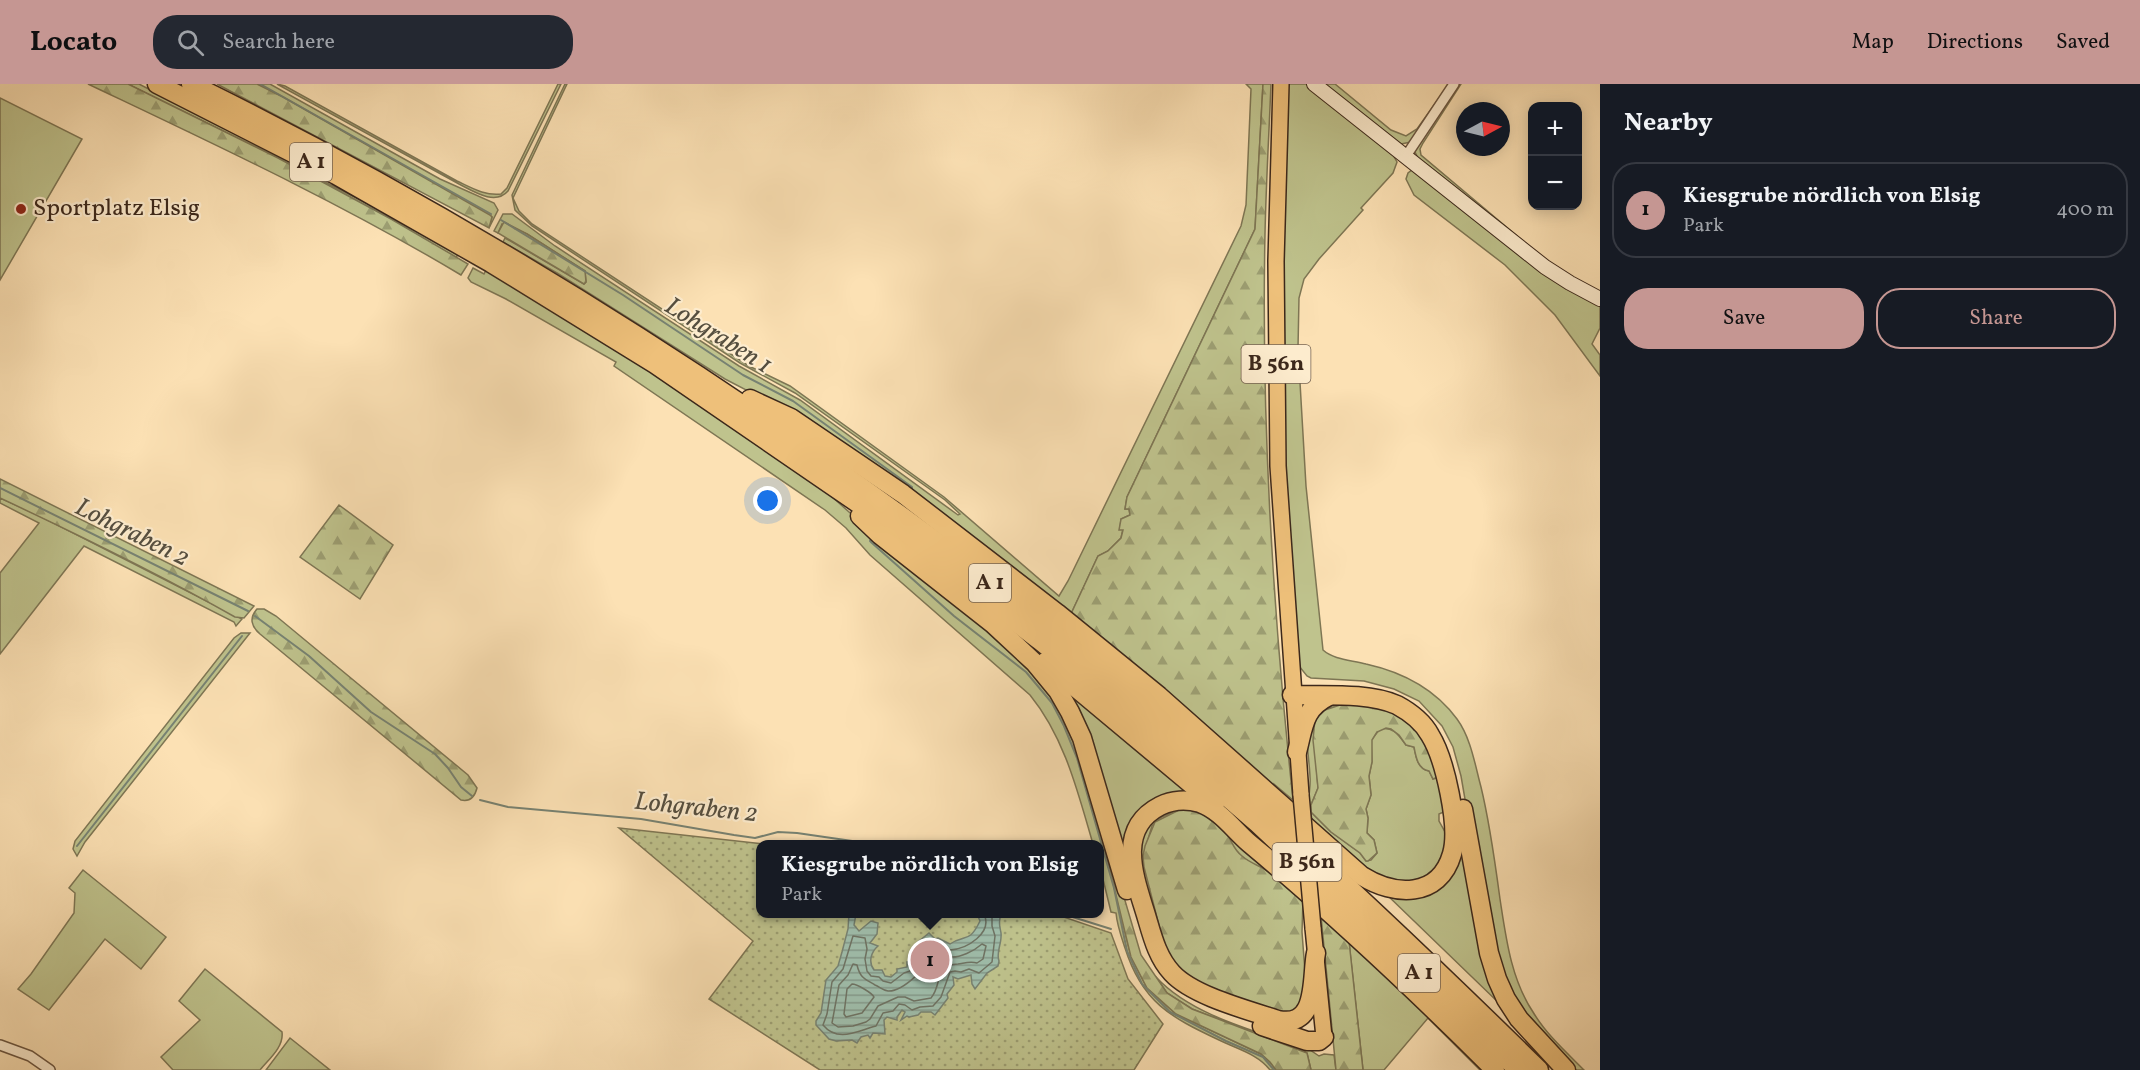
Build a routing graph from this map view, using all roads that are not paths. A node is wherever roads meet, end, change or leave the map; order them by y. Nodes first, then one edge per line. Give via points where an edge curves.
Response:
1 (157, 84) edge
2 (190, 84) edge
3 (1281, 84) edge
4 (1314, 84) edge
5 (1454, 84) edge
6 (1406, 156) junction
7 (466, 240) junction
8 (494, 256) junction
9 (1600, 299) edge
10 (697, 373) junction
11 (822, 479) junction
12 (993, 624) junction
13 (1292, 689) junction
14 (1329, 696) junction
15 (1297, 752) junction
16 (1269, 858) junction
17 (1316, 953) junction
18 (1444, 976) junction
19 (1324, 1037) joint
20 (0, 1045) edge
21 (50, 1070) edge
22 (1495, 1070) edge
23 (1518, 1070) edge
24 (1539, 1070) edge
25 (1560, 1070) edge
26 (1566, 1070) edge

1 - 7 highway, A 1
2 - 7 highway, A 1 via 344,162
3 - 13 main road, B 56n via 1276,414
4 - 6 street
5 - 6 street
6 - 9 street via 1545,267
7 - 8 highway, A 1
8 - 10 highway, A 1
8 - 11 highway, A 1
10 - 14 highway via 791,418 903,494 1159,696 1362,876 1394,890 1424,887 1444,871 1454,844 1446,780 1434,742 1418,719 1396,705 1367,698
10 - 18 highway, A 1 via 901,515 1049,628 1268,812
11 - 12 highway via 880,535
11 - 23 highway, A 1 via 951,571 1146,727 1257,823
12 - 16 highway via 1140,740 1215,804
12 - 19 highway via 1044,672 1070,712 1082,738 1144,945 1164,980 1201,1004 1307,1041
13 - 14 highway
13 - 15 main road, B 56n
13 - 26 highway via 1355,685 1378,688 1409,699 1436,724 1455,770 1497,979 1519,1019
14 - 15 highway via 1307,714
15 - 17 main road, B 56n, bridge
16 - 17 highway via 1212,809 1197,802 1171,802 1147,815 1135,834 1132,858 1135,879 1161,957 1176,977 1197,990 1284,1021 1296,1018 1308,1007
16 - 22 highway
17 - 19 main road, B 56n
18 - 24 highway, A 1
18 - 25 highway
20 - 21 street via 30,1056

